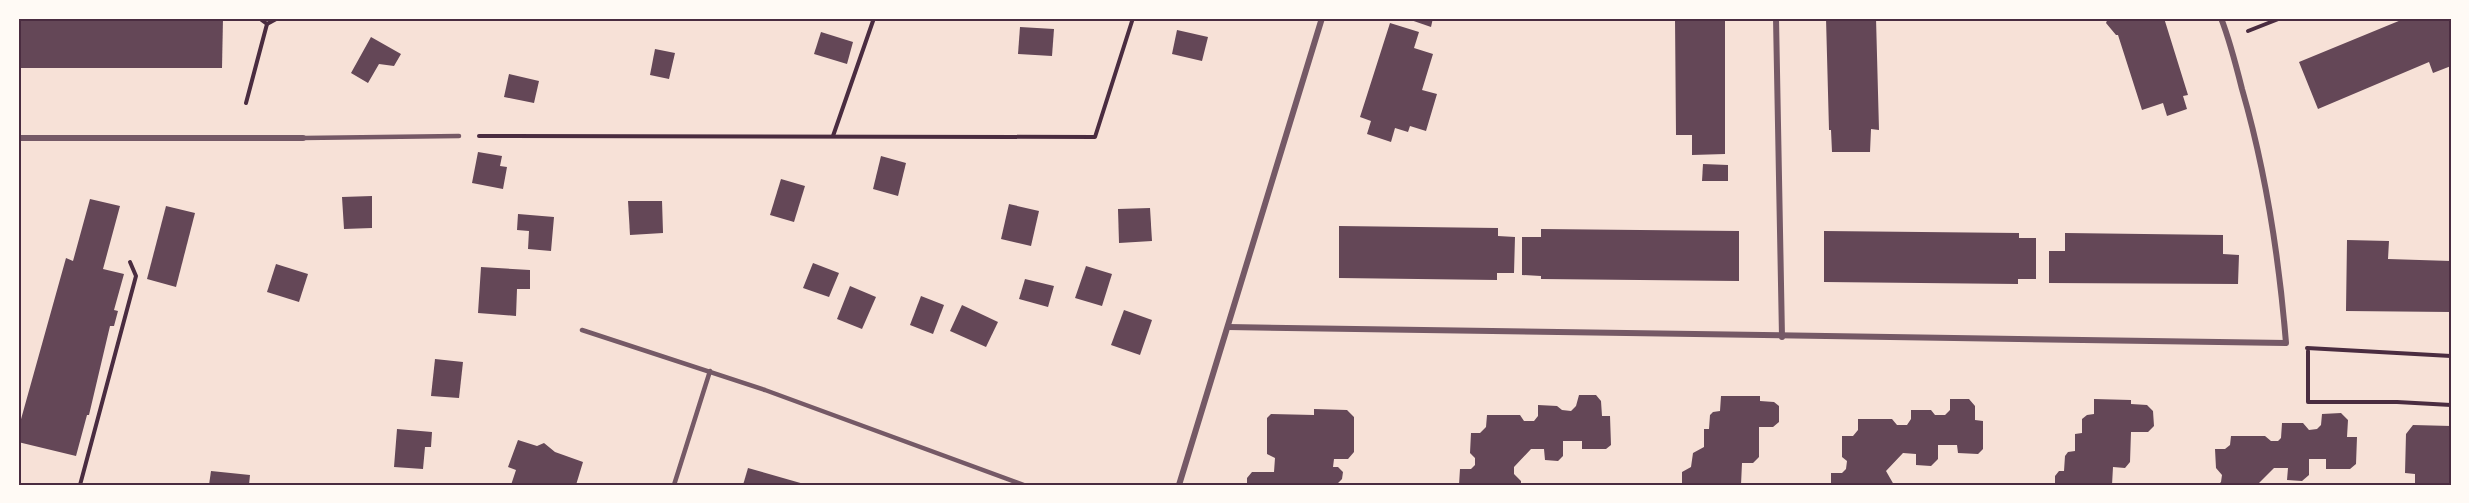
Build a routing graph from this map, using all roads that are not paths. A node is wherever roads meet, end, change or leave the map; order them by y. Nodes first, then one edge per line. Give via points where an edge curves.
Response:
1 (1322, 18) edge
2 (1776, 18) edge
3 (2221, 18) edge
4 (459, 136) road end
5 (18, 138) edge
6 (303, 138) joint
7 (1227, 327) junction
8 (582, 330) dead end
9 (1782, 337) junction
10 (710, 371) junction
11 (674, 485) edge
12 (1024, 485) edge
13 (1179, 485) edge

1 - 7 street
2 - 9 street
3 - 9 street via 2253,124 2272,214 2286,343
4 - 6 lane
5 - 6 street
7 - 9 street
7 - 13 street
8 - 10 lane
10 - 11 lane
10 - 12 lane

